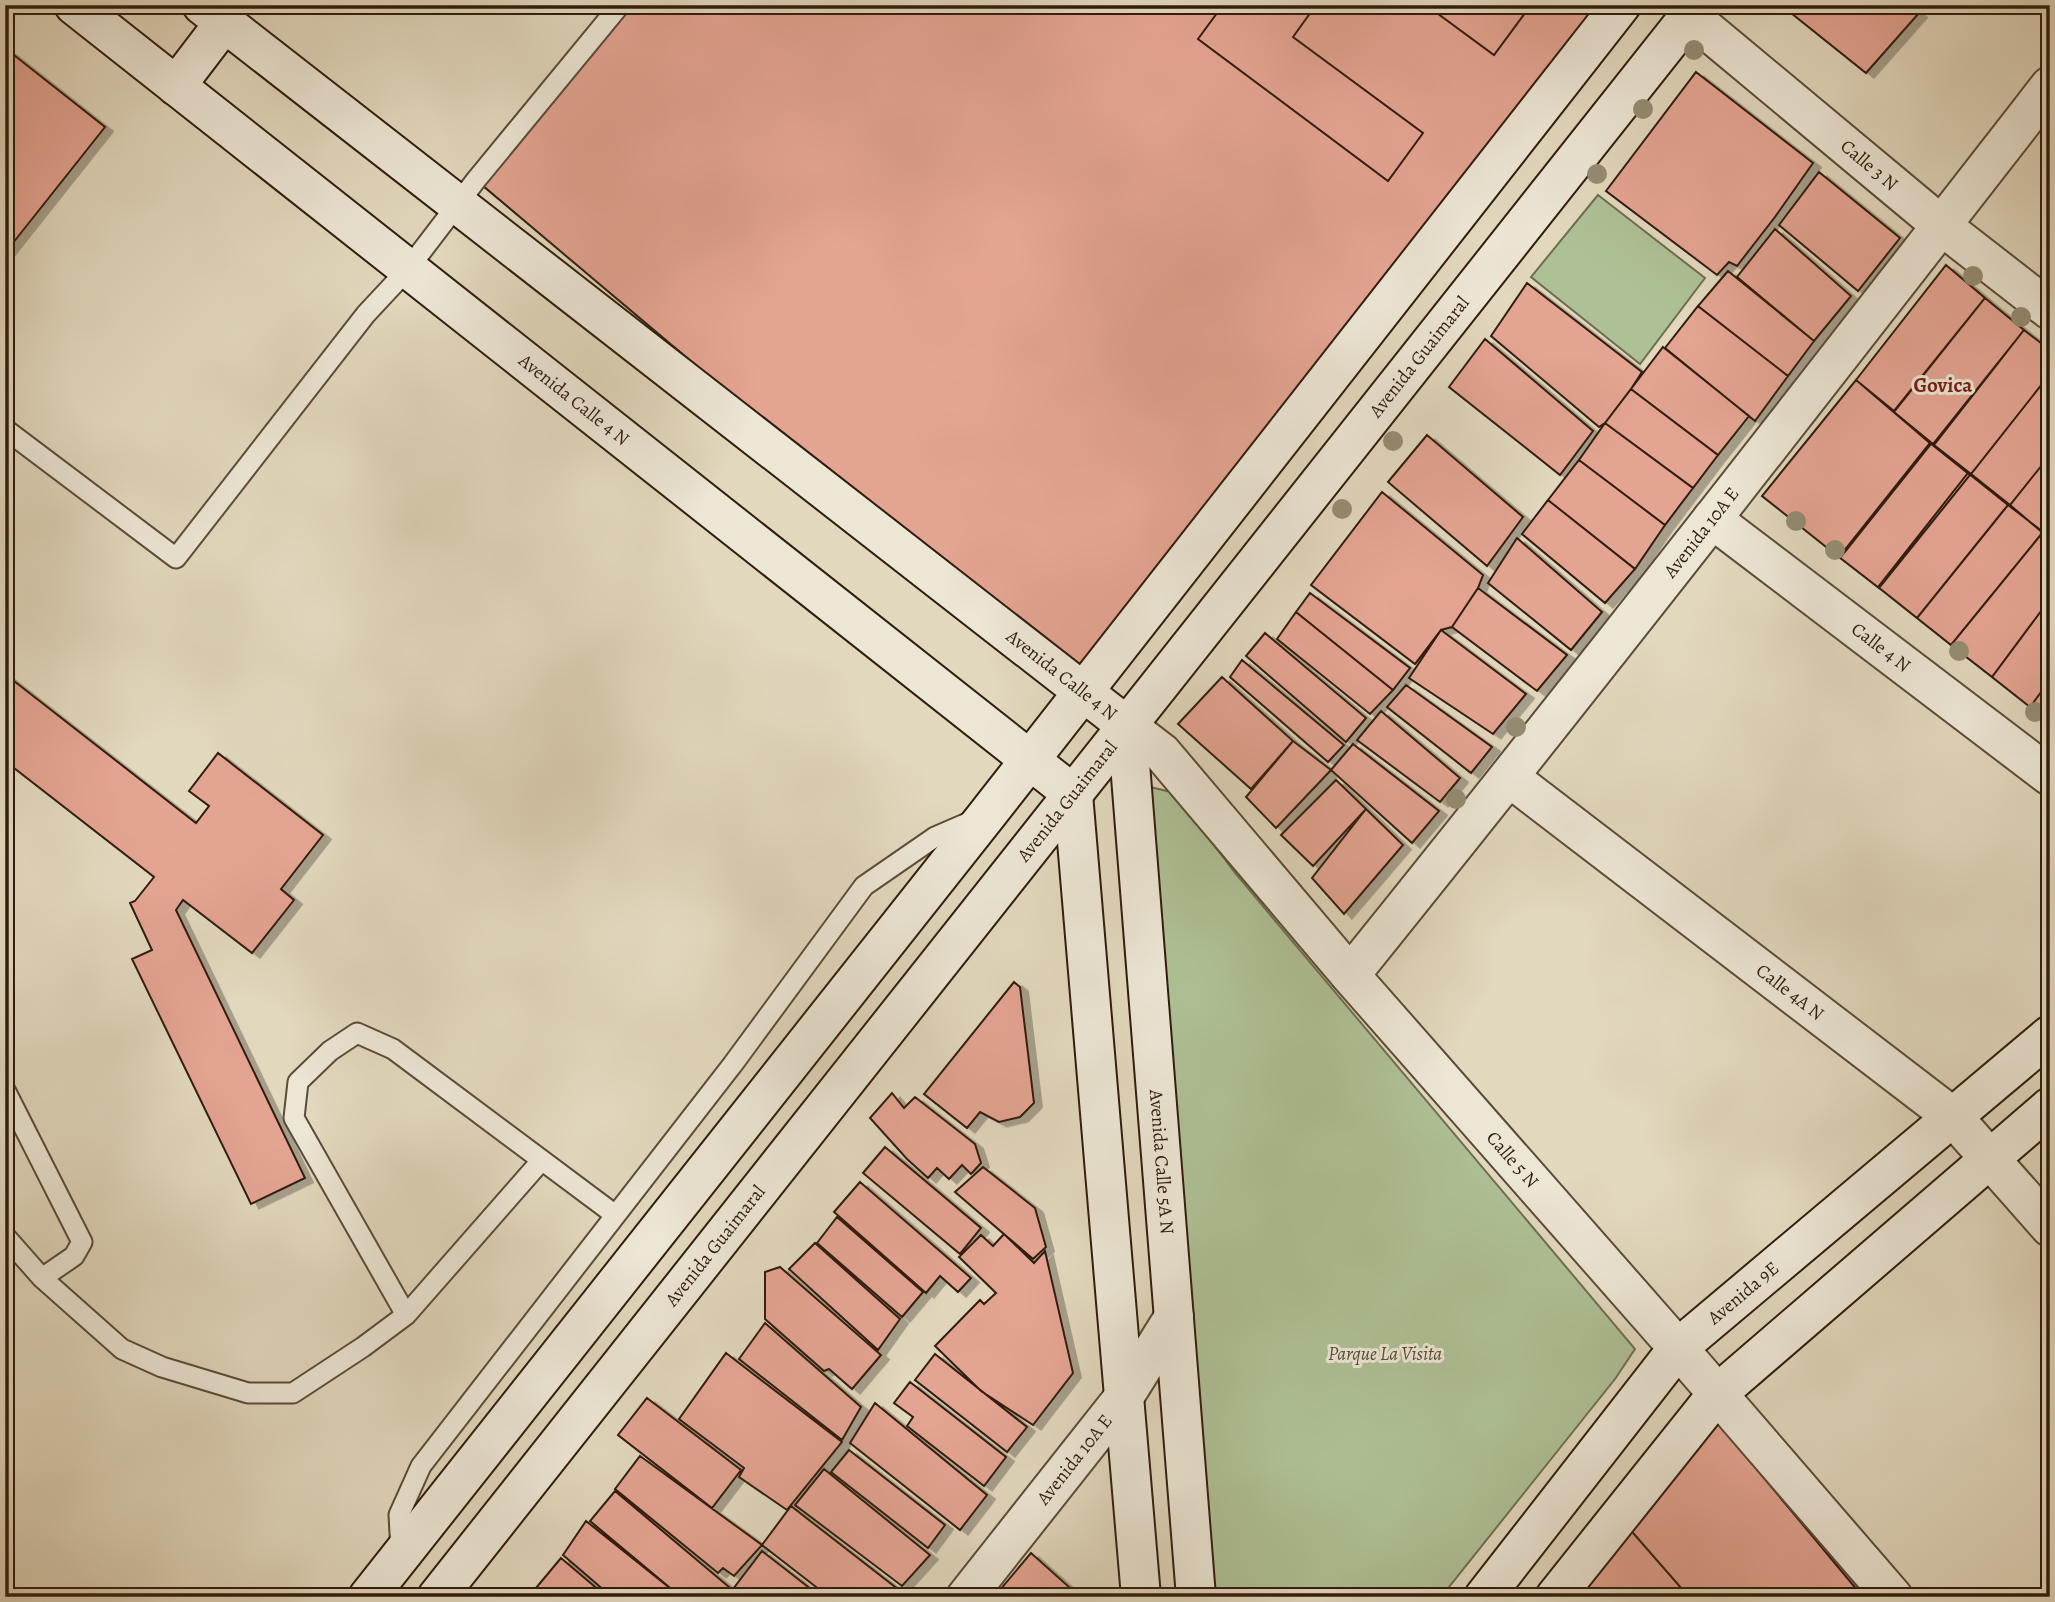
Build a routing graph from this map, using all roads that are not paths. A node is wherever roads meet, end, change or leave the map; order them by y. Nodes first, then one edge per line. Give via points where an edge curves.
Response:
1 (74, 5) edge
2 (620, 5) edge
3 (1621, 5) edge
4 (1694, 11) edge
5 (213, 14) edge
6 (176, 86) junction
7 (2050, 86) edge
8 (457, 204) junction
9 (1941, 226) junction
10 (408, 269) junction
11 (2050, 310) edge
12 (5, 429) edge
13 (1713, 519) junction
14 (1083, 692) junction
15 (1127, 726) junction
16 (1030, 760) junction
17 (2050, 776) edge
18 (1509, 777) junction
19 (1073, 794) junction
20 (986, 816) junction
21 (1350, 975) junction
22 (2050, 1035) edge
23 (5, 1090) edge
24 (2050, 1107) edge
25 (1953, 1117) junction
26 (1990, 1159) junction
27 (541, 1161) junction
28 (614, 1214) junction
29 (2050, 1227) edge
30 (5, 1236) edge
31 (41, 1278) junction
32 (407, 1315) junction
33 (1174, 1317) junction
34 (1678, 1348) junction
35 (1717, 1394) junction
36 (1124, 1396) junction
37 (401, 1555) junction
38 (368, 1597) edge
39 (437, 1597) edge
40 (966, 1597) edge
41 (1141, 1597) edge
42 (1196, 1597) edge
43 (1484, 1597) edge
44 (1555, 1597) edge
45 (1893, 1597) edge

1 - 6 street, Avenida Calle 4 N
2 - 8 lane
3 - 14 street
4 - 9 street, Calle 3 N
4 - 15 street, Avenida Guaimaral
5 - 6 street
5 - 8 street, Avenida Calle 4 N
6 - 10 street, Avenida Calle 4 N
7 - 9 street, Avenida 10A E
8 - 10 lane
8 - 14 street, Avenida Calle 4 N
9 - 11 street, Calle 3 N
9 - 13 street, Avenida 10A E
10 - 12 lane via 366,314 176,558
10 - 16 street, Avenida Calle 4 N
13 - 17 street, Calle 4 N
13 - 18 street, Avenida 10A E
14 - 15 street, Avenida Calle 4 N
14 - 16 street
15 - 19 street, Avenida Guaimaral
15 - 21 street, Calle 5 N via 1162,753
15 - 33 street, Avenida Calle 5A N
16 - 19 street, Avenida Calle 4 N
16 - 20 street
18 - 21 street, Avenida 10A E
18 - 25 street, Calle 4A N
19 - 36 street
19 - 39 street, Avenida Guaimaral
20 - 28 lane via 935,837 864,886 733,1064
20 - 37 street
21 - 34 street, Calle 5 N
22 - 25 street, Avenida 9E
23 - 31 lane via 82,1242 74,1256
24 - 26 street
25 - 26 street, Calle 4A N
25 - 34 street, Avenida 9E
26 - 29 street, Calle 4A N
26 - 35 street
27 - 28 lane
27 - 32 lane
27 - 32 lane via 393,1049 357,1033 298,1082 294,1118
28 - 37 lane via 421,1466 399,1515
30 - 31 lane
31 - 32 lane via 121,1349 162,1367 248,1393 293,1393
33 - 36 street, Avenida 10A E
33 - 42 street, Avenida Calle 5A N
34 - 35 street, Calle 5 N
34 - 43 street, Avenida 9E
35 - 44 street
35 - 45 street, Calle 5 N
36 - 40 street, Avenida 10A E
36 - 41 street
37 - 38 street

